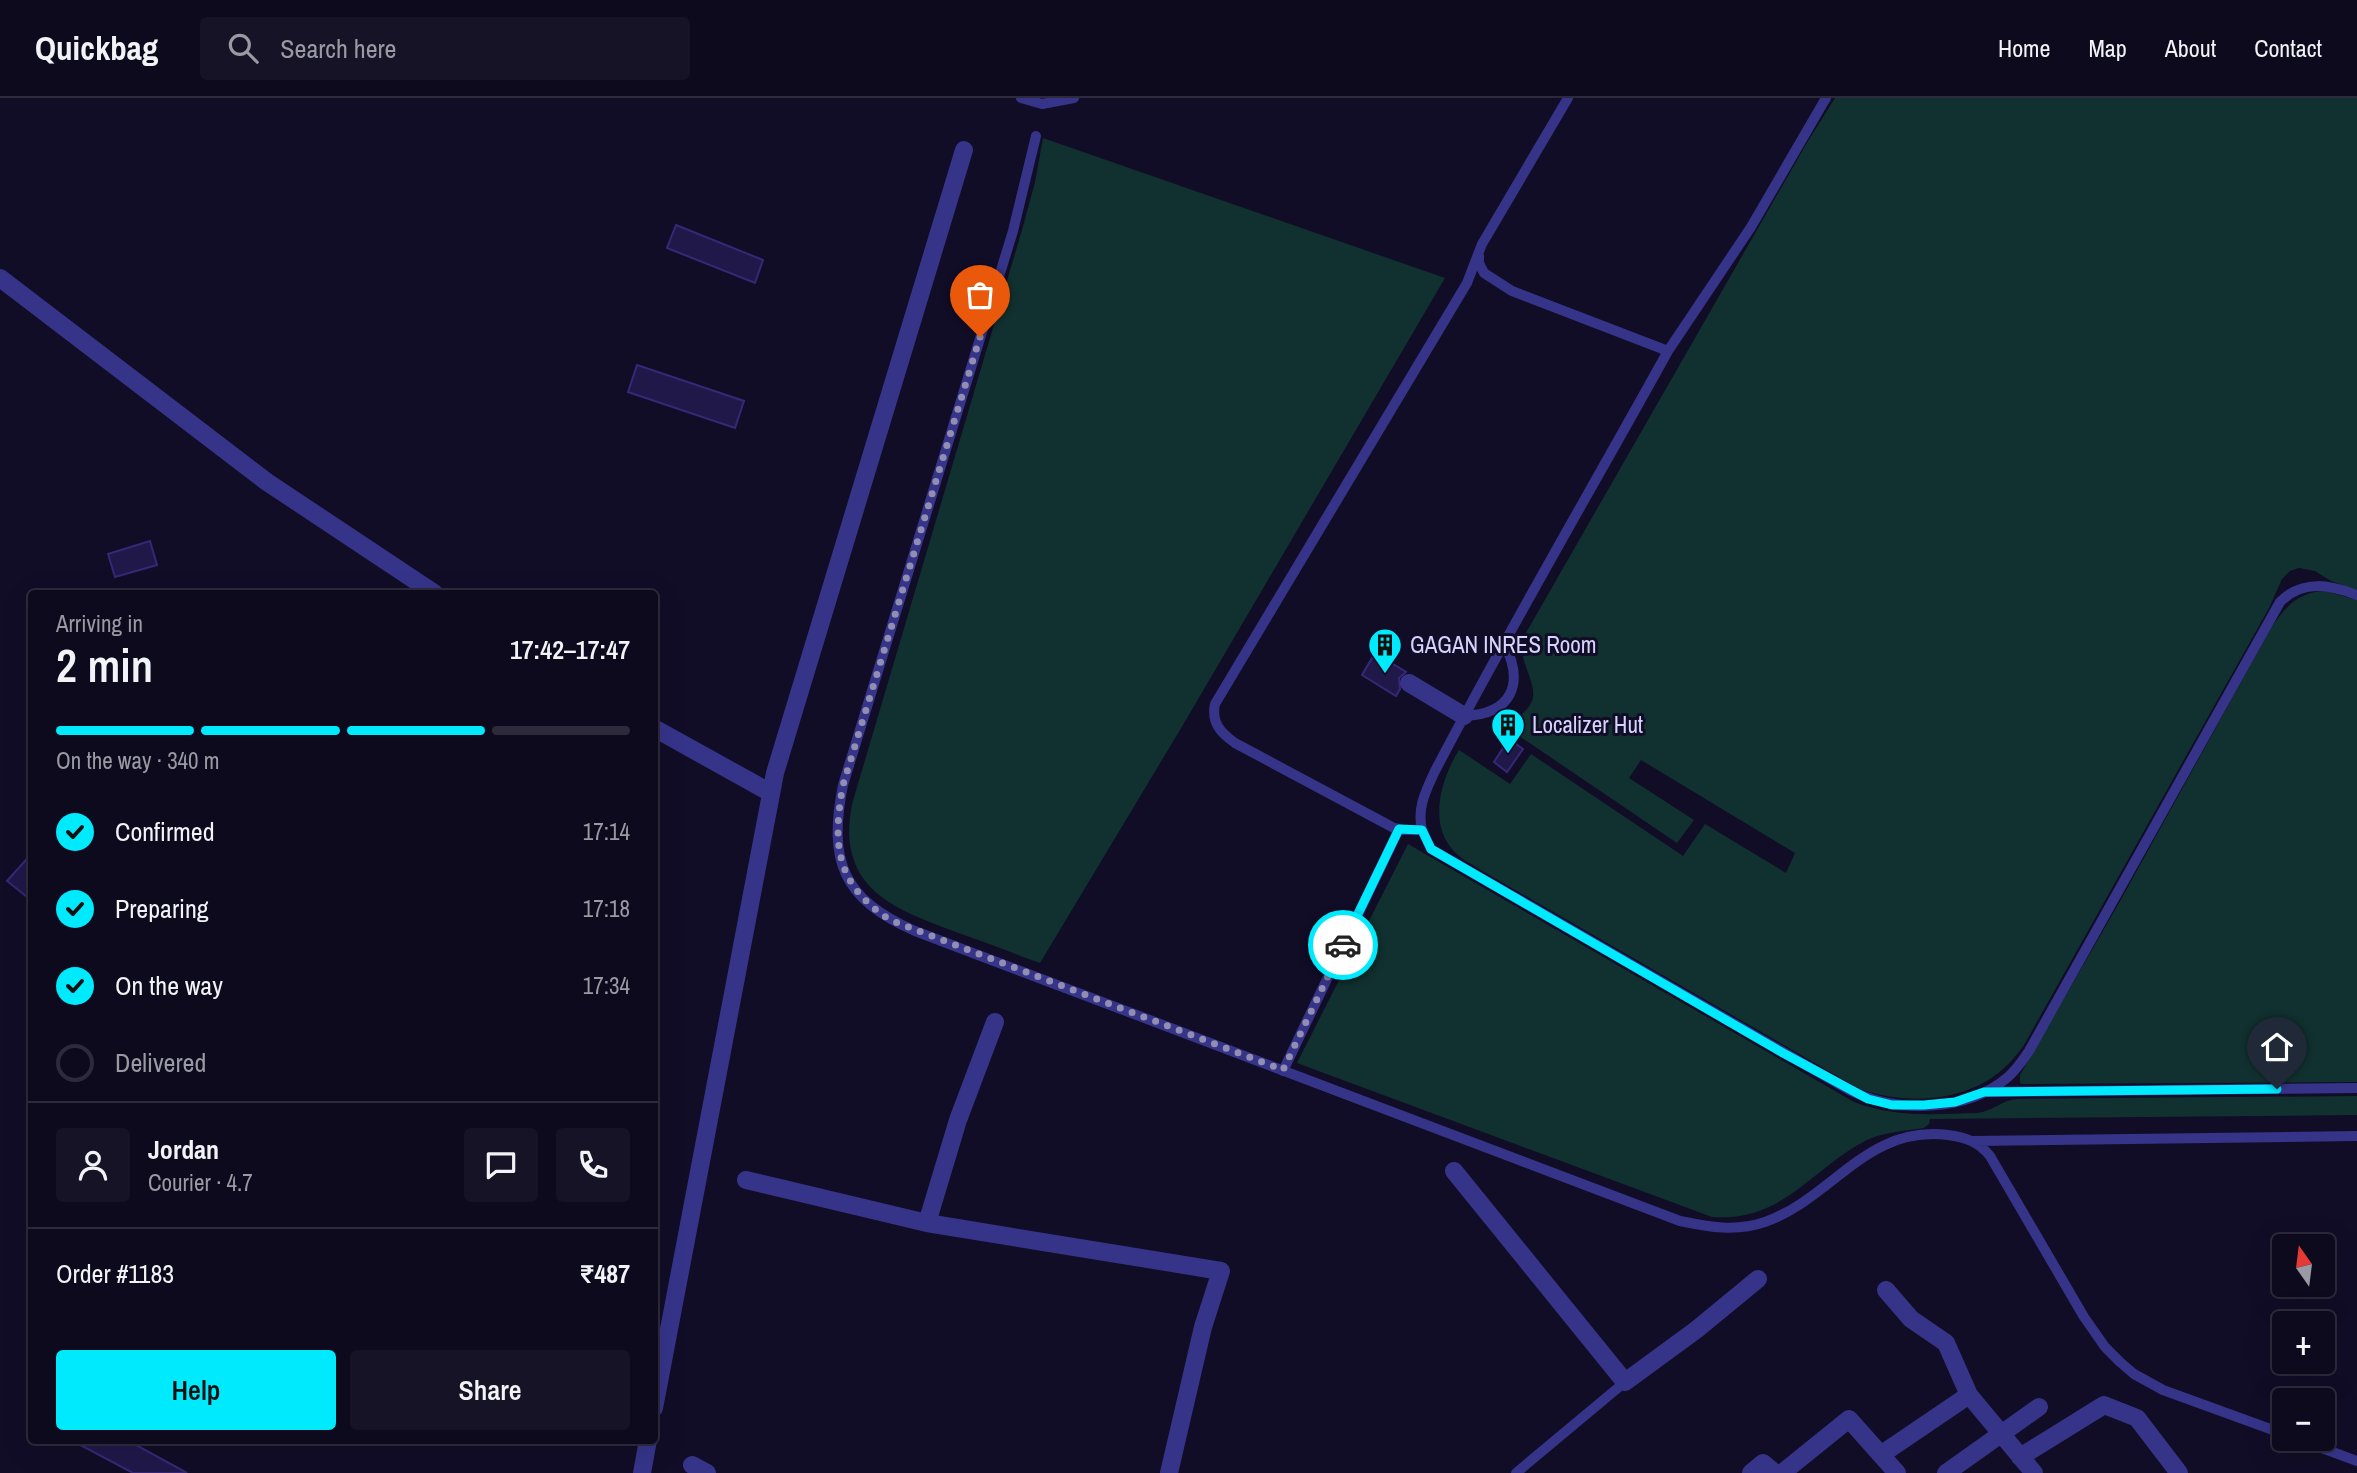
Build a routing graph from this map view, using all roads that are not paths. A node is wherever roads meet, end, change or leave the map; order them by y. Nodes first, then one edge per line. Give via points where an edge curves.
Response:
1 (1021, 98) edge
2 (1074, 98) edge
3 (1568, 98) edge
4 (1826, 98) edge
5 (1036, 136) dead end
6 (964, 150) dead end
7 (1479, 253) junction
8 (0, 278) edge
9 (1668, 351) junction
10 (429, 590) edge
11 (2357, 595) edge
12 (1504, 643) junction
13 (1409, 682) dead end
14 (1464, 716) junction
15 (658, 730) edge
16 (771, 793) junction
17 (1399, 829) junction
18 (1422, 830) junction
19 (995, 1022) dead end
20 (1283, 1070) junction
21 (2357, 1088) edge
22 (1984, 1092) junction
23 (2357, 1136) edge
24 (1973, 1141) junction
25 (1454, 1171) dead end
26 (746, 1180) dead end
27 (927, 1223) junction
28 (1758, 1279) dead end
29 (1886, 1290) dead end
30 (1625, 1382) junction
31 (658, 1387) edge
32 (1969, 1395) junction
33 (2039, 1407) dead end
34 (2272, 1430) edge
35 (2002, 1435) junction
36 (648, 1444) edge
37 (2330, 1451) edge
38 (1881, 1454) junction
39 (2020, 1457) junction
40 (2357, 1461) edge
41 (642, 1473) edge
42 (1169, 1473) edge
43 (1516, 1473) edge
44 (1751, 1473) edge
45 (1775, 1473) edge
46 (1782, 1473) edge
47 (1898, 1473) edge
48 (1946, 1473) edge
49 (2034, 1473) edge
50 (2179, 1473) edge

1 - 2 lane via 1042,104
3 - 7 lane
4 - 9 lane via 1751,227
5 - 20 lane via 1013,231 843,785 838,852 857,892 890,920
6 - 16 street
7 - 9 lane via 1485,272 1512,290
7 - 17 lane via 1467,283 1414,374 1214,708 1217,726 1235,743
8 - 10 street via 267,482
9 - 12 lane
11 - 22 lane via 2330,586 2308,586 2280,602 2029,1051 2010,1075
12 - 14 lane
12 - 14 lane via 1513,667 1512,692 1504,704 1492,710
13 - 14 street
14 - 18 lane via 1422,799
15 - 16 street
16 - 31 street
17 - 18 lane
17 - 20 lane
18 - 22 lane via 1431,849 1849,1090 1875,1102 1913,1106 1955,1102
19 - 27 street via 958,1120
20 - 24 lane via 1680,1221 1712,1228 1751,1226 1780,1215 1896,1138 1940,1134
21 - 22 lane
23 - 24 lane
24 - 34 lane via 1990,1156 2084,1317 2120,1362 2155,1386
25 - 30 street
26 - 27 street
27 - 42 street via 1221,1271
28 - 30 street
29 - 32 street via 1911,1320 1947,1343
30 - 43 lane
32 - 35 street
32 - 38 street
33 - 35 street
35 - 39 street
35 - 48 street
36 - 41 street
37 - 40 lane
38 - 46 street via 1849,1419
38 - 47 street
39 - 49 street
39 - 50 street via 2104,1405 2137,1418
44 - 45 street via 1763,1463

